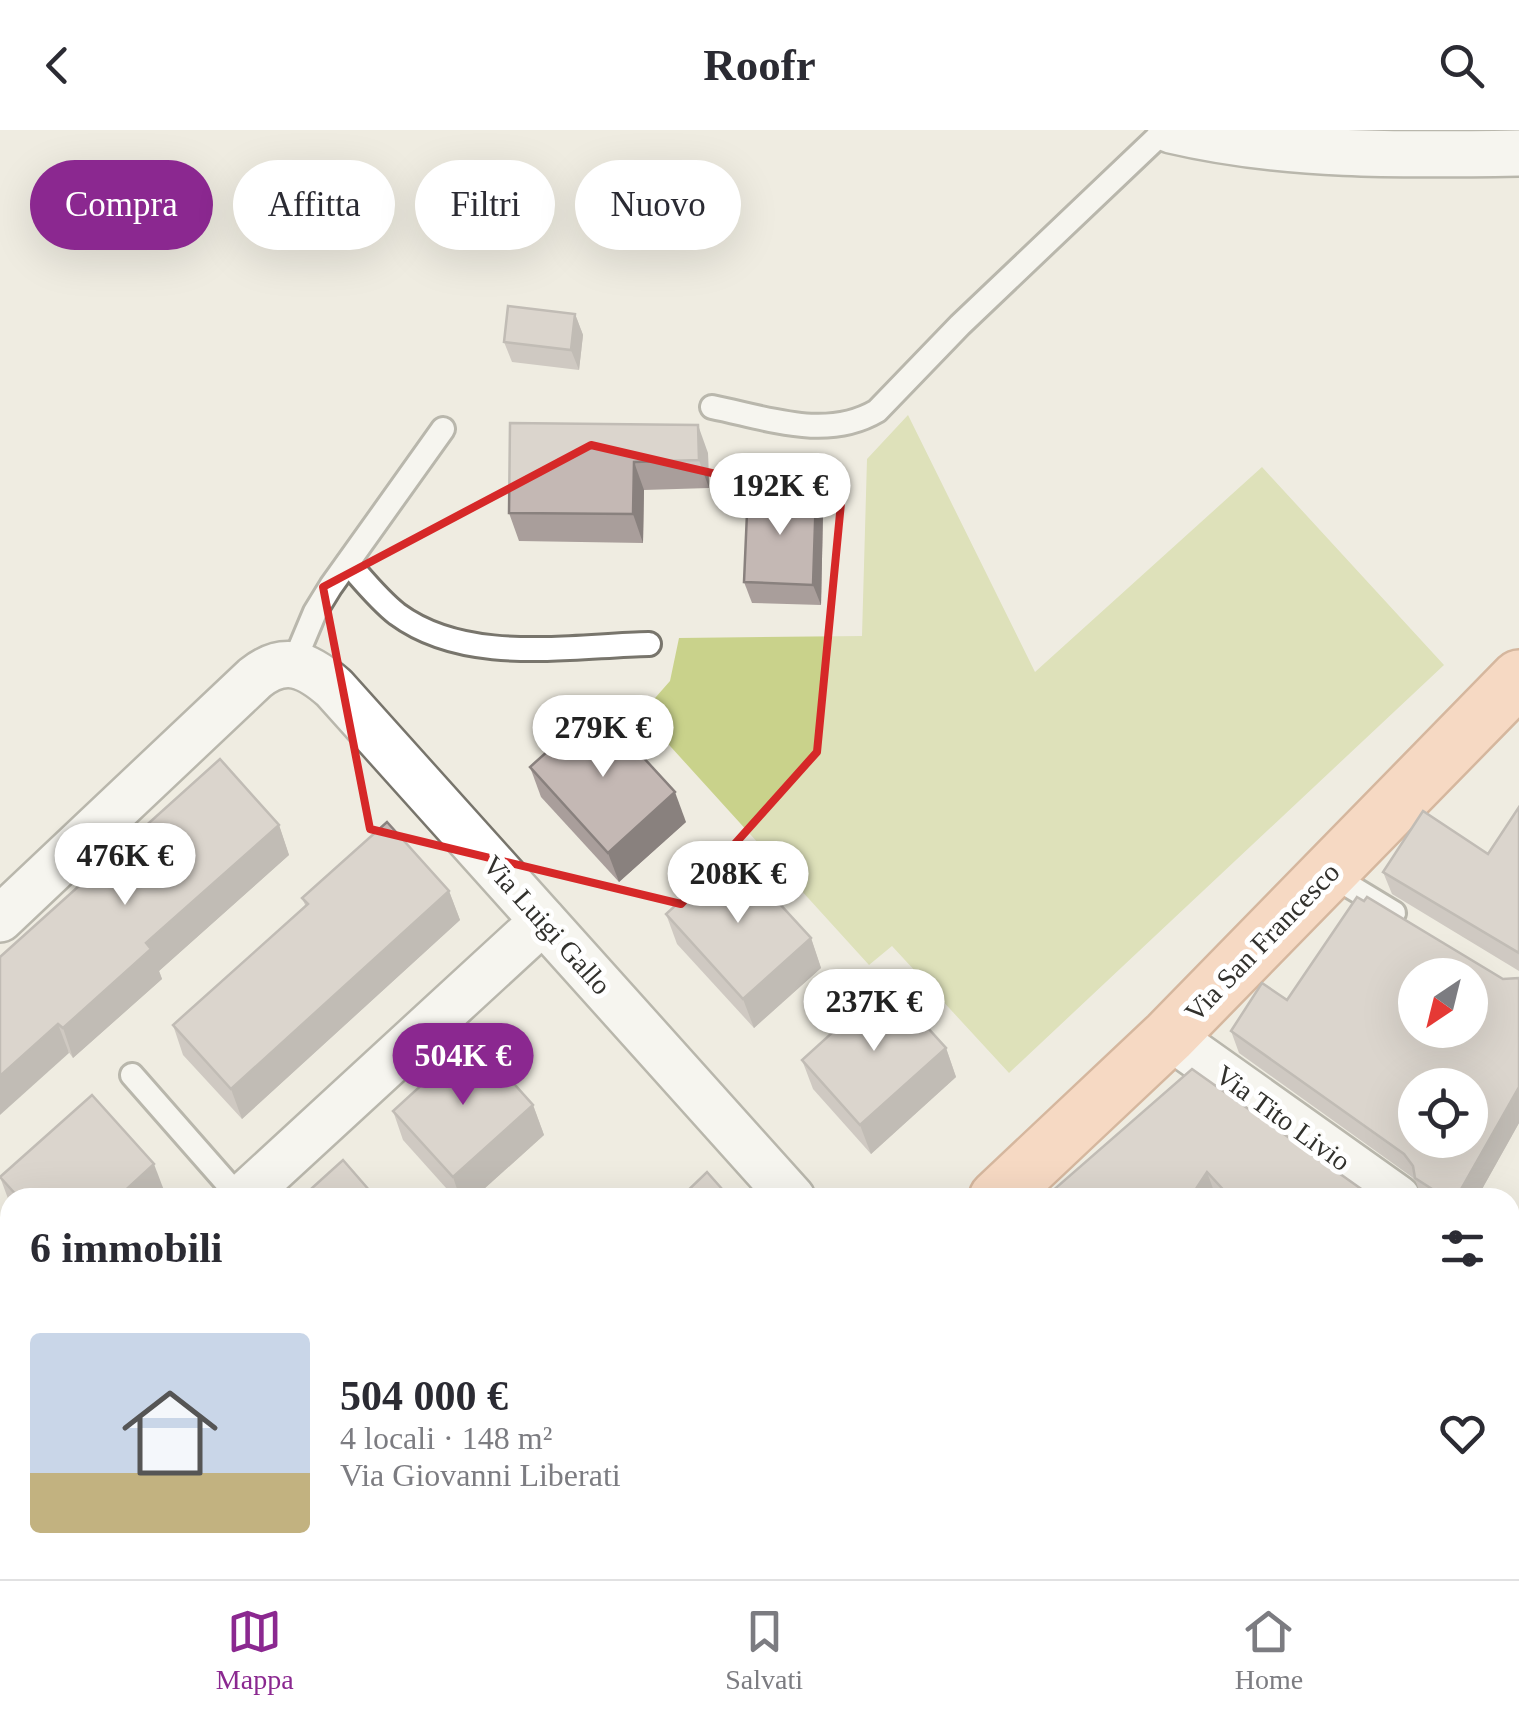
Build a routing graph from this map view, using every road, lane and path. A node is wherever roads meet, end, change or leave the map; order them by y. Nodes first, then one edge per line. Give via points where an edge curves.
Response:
1 (1168, 130) edge
2 (1519, 153) edge
3 (712, 407) dead end
4 (443, 428) dead end
5 (348, 563) junction
6 (648, 644) dead end
7 (294, 662) junction
8 (1519, 678) edge
9 (1328, 873) junction
10 (0, 918) edge
11 (543, 921) junction
12 (1408, 921) edge
13 (1169, 1036) junction
14 (132, 1074) dead end
15 (232, 1188) edge
16 (252, 1188) edge
17 (783, 1188) edge
18 (1007, 1188) edge
19 (1383, 1188) edge

1 - 2 street via 1335,153
1 - 3 lane via 877,411 830,428
4 - 5 lane
5 - 6 lane via 399,615 457,643
5 - 7 lane via 315,612
7 - 10 street via 255,678
7 - 11 street, Via Luigi Gallo via 334,688
8 - 9 main road, Via San Francesco
9 - 12 lane
9 - 13 main road, Via San Francesco
11 - 16 street
11 - 17 street, Via Luigi Gallo
13 - 18 main road, Via San Francesco
13 - 19 street, Via Tito Livio
14 - 15 lane

